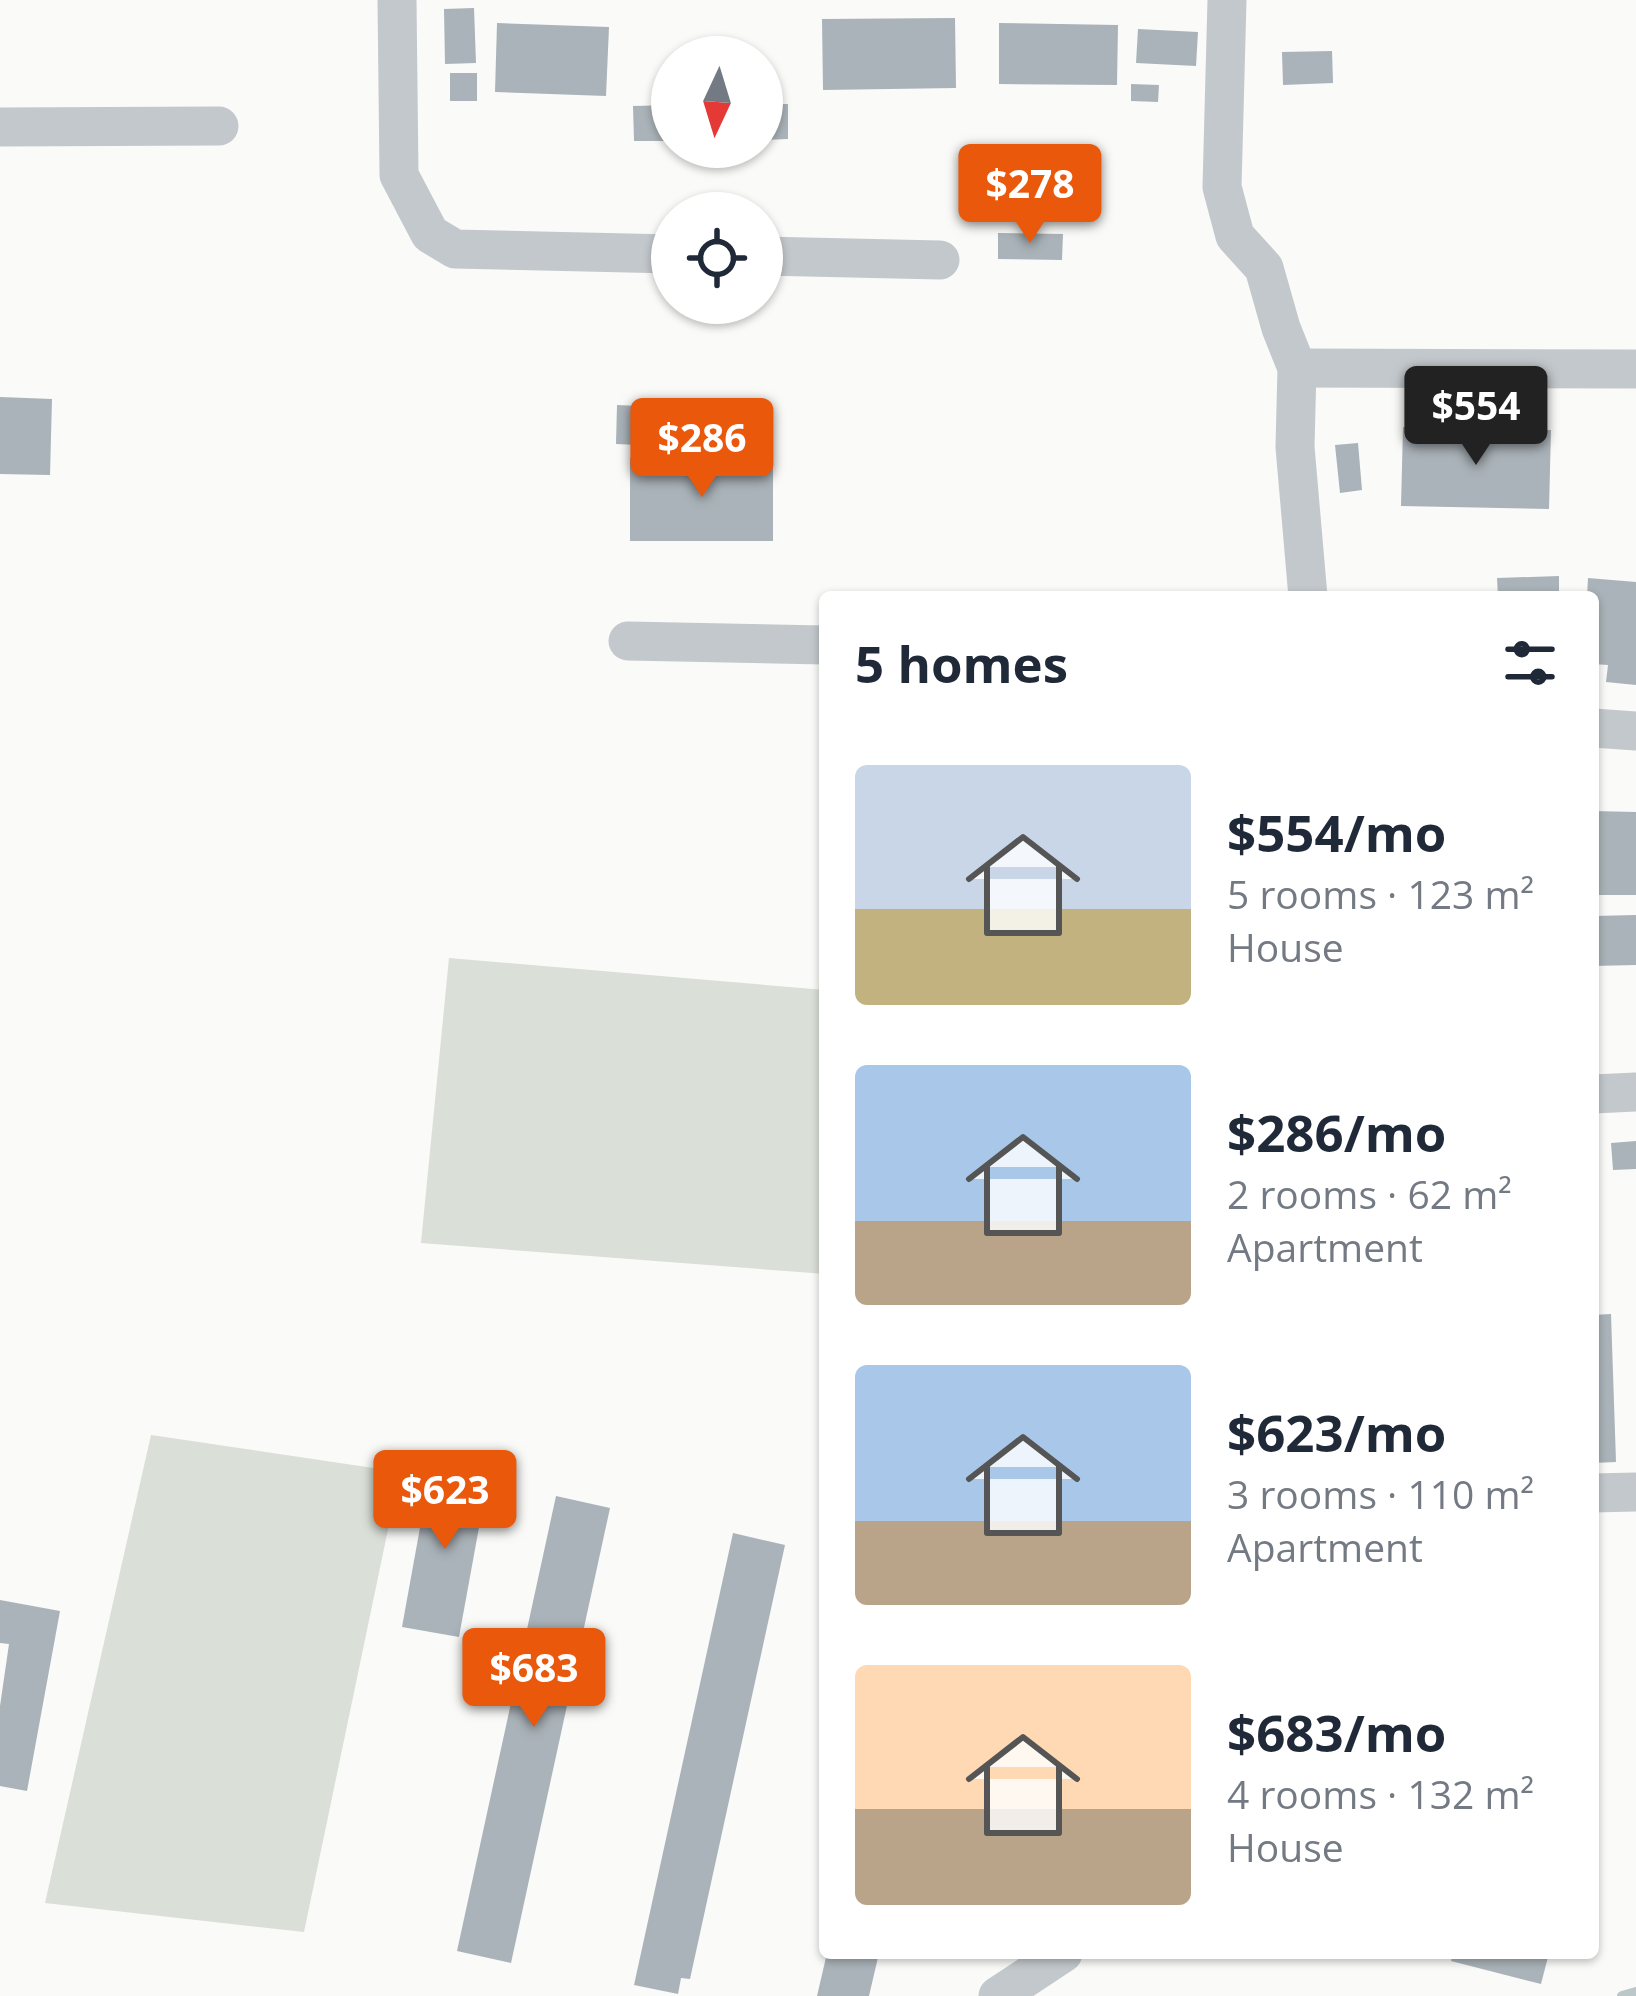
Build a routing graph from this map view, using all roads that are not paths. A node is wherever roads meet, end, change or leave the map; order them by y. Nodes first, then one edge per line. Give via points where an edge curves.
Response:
1 (398, 0) edge
2 (1227, 0) edge
3 (219, 126) dead end
4 (0, 127) edge
5 (651, 254) edge
6 (783, 256) edge
7 (940, 260) dead end
8 (1297, 368) junction
9 (1636, 369) edge
10 (1307, 591) edge
11 (628, 641) dead end
12 (819, 645) edge
13 (1599, 728) edge
14 (1636, 731) edge
15 (1636, 1092) edge
16 (1599, 1094) edge
17 (1599, 1492) edge
18 (1636, 1492) edge
19 (1054, 1959) edge
20 (998, 1996) edge

1 - 5 street via 400,175 430,234 455,249
2 - 8 street via 1222,187 1234,236 1264,268
3 - 4 street
6 - 7 street
8 - 9 street
8 - 10 street via 1294,447
11 - 12 street
13 - 14 street
15 - 16 street
17 - 18 street
19 - 20 street

